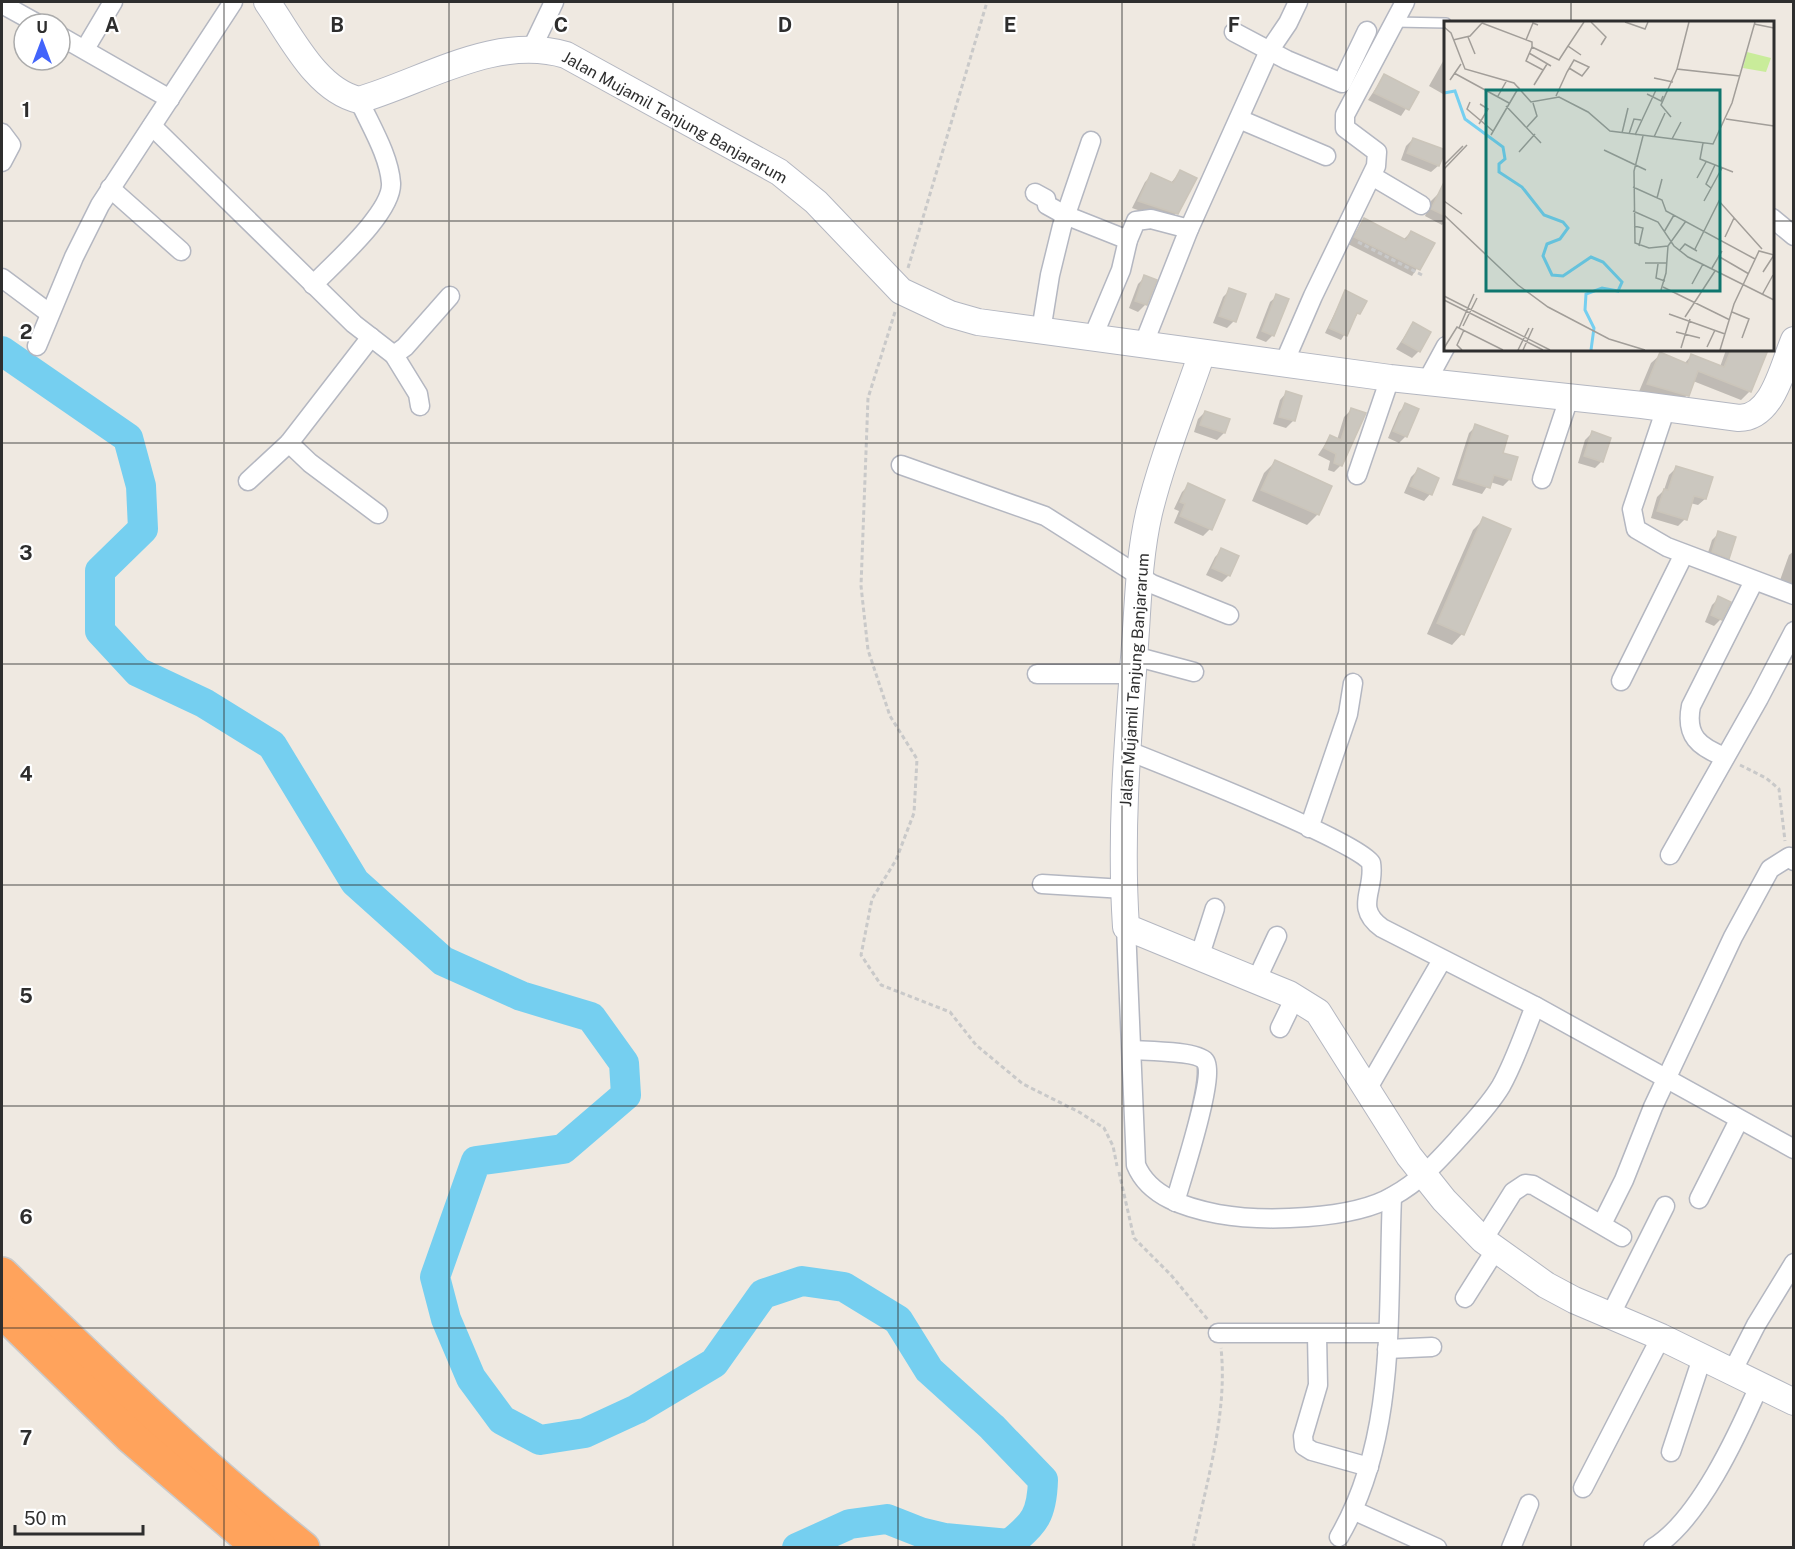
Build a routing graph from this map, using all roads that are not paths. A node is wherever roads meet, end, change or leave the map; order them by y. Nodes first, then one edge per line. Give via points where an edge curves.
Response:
1 (113, 2) edge
2 (233, 2) edge
3 (267, 2) edge
4 (554, 2) edge
5 (1298, 2) edge
6 (1405, 2) edge
7 (2, 4) edge
8 (16, 12) edge
9 (1393, 22) junction
10 (1444, 23) edge
11 (1367, 31) dead end
12 (1234, 32) dead end
13 (72, 43) edge
14 (85, 50) junction
15 (531, 50) junction
16 (1269, 51) junction
17 (370, 97) junction
18 (170, 99) junction
19 (1239, 119) junction
20 (152, 126) junction
21 (2, 133) edge
22 (1091, 141) dead end
23 (1326, 156) dead end
24 (2, 162) edge
25 (1372, 176) junction
26 (110, 188) junction
27 (1035, 193) dead end
28 (1421, 205) dead end
29 (1065, 215) junction
30 (1774, 219) edge
31 (1189, 229) junction
32 (1794, 236) edge
33 (1128, 240) junction
34 (181, 250) dead end
35 (2, 278) edge
36 (313, 285) junction
37 (450, 296) dead end
38 (49, 313) junction
39 (1041, 331) junction
40 (371, 338) junction
41 (1092, 339) junction
42 (1794, 340) edge
43 (1144, 343) junction
44 (37, 346) dead end
45 (1444, 350) edge
46 (1202, 353) junction
47 (394, 355) junction
48 (1284, 363) junction
49 (1390, 378) junction
50 (1427, 381) junction
51 (1569, 398) junction
52 (420, 406) dead end
53 (1666, 408) junction
54 (289, 443) junction
55 (901, 465) dead end
56 (1357, 475) dead end
57 (1542, 479) dead end
58 (248, 481) dead end
59 (378, 514) dead end
60 (1684, 554) junction
61 (1140, 576) junction
62 (1754, 581) junction
63 (1794, 595) edge
64 (1229, 615) dead end
65 (1794, 631) edge
66 (1134, 665) junction
67 (1194, 672) dead end
68 (1037, 674) dead end
69 (1620, 681) dead end
70 (1353, 683) dead end
71 (1126, 750) junction
72 (1725, 757) junction
73 (1309, 828) junction
74 (1670, 855) dead end
75 (1791, 859) edge
76 (1042, 884) dead end
77 (1124, 889) junction
78 (1215, 908) dead end
79 (1126, 927) junction
80 (1277, 936) dead end
81 (1198, 958) junction
82 (1442, 960) junction
83 (1256, 981) junction
84 (1295, 997) junction
85 (1535, 1006) junction
86 (1280, 1028) dead end
87 (1132, 1050) junction
88 (1666, 1080) junction
89 (1368, 1088) junction
90 (1739, 1120) junction
91 (1794, 1149) edge
92 (1425, 1174) junction
93 (1392, 1197) junction
94 (1699, 1199) dead end
95 (1175, 1202) junction
96 (1665, 1206) dead end
97 (1602, 1224) junction
98 (1622, 1237) dead end
99 (1490, 1244) junction
100 (1794, 1263) edge
101 (2, 1274) edge
102 (1788, 1282) edge
103 (1465, 1298) dead end
104 (2, 1311) edge
105 (1610, 1316) junction
106 (1218, 1334) road end
107 (1317, 1335) junction
108 (1660, 1337) junction
109 (1387, 1341) junction
110 (1432, 1347) dead end
111 (1702, 1358) junction
112 (1732, 1372) junction
113 (1759, 1386) junction
114 (1794, 1402) edge
115 (1671, 1452) dead end
116 (1369, 1467) junction
117 (1583, 1488) dead end
118 (1529, 1504) dead end
119 (1354, 1511) junction
120 (1340, 1537) dead end
121 (1660, 1546) edge
122 (260, 1548) edge
123 (303, 1548) edge
124 (1437, 1548) edge
125 (1511, 1548) edge

1 - 14 street
2 - 18 street
3 - 17 street via 320,76 342,96
4 - 15 street
5 - 16 street
6 - 9 street
7 - 8 street
9 - 10 lane
9 - 25 street via 1344,115 1344,128 1377,152
11 - 16 street via 1342,82
12 - 16 street
13 - 14 street
14 - 18 street
15 - 17 street, Jalan Mujamil Tanjung Banjararum via 492,55
15 - 39 street, Jalan Mujamil Tanjung Banjararum via 557,52 587,65 779,172 824,210 910,296 950,315
16 - 19 street
17 - 36 street via 389,171 389,198
18 - 20 street
19 - 23 street
19 - 31 street
20 - 26 street
20 - 36 street
21 - 24 street via 11,145
22 - 29 street
25 - 28 street
25 - 48 street
26 - 34 street
26 - 38 street
27 - 29 street
29 - 33 street
29 - 39 street
30 - 32 street
31 - 33 street via 1146,219 1136,221
31 - 43 street
33 - 41 street via 1121,270
35 - 38 street
36 - 40 street
37 - 47 street
38 - 44 street
39 - 41 street, Jalan Mujamil Tanjung Banjararum
40 - 47 street
40 - 54 street
41 - 43 street, Jalan Mujamil Tanjung Banjararum
42 - 53 street via 1774,389 1753,416 1731,417
43 - 46 street, Jalan Mujamil Tanjung Banjararum
45 - 50 street
46 - 48 street
46 - 61 street, Jalan Mujamil Tanjung Banjararum via 1160,474
47 - 52 street via 418,394
48 - 49 street
49 - 50 street
49 - 56 street
50 - 51 street
51 - 53 street
51 - 57 street
53 - 60 street via 1631,514 1640,533
54 - 58 street
54 - 59 street
55 - 61 street via 1045,516
60 - 62 street
60 - 69 street
61 - 64 street
61 - 66 street, Jalan Mujamil Tanjung Banjararum
62 - 63 street
62 - 72 street via 1691,706 1688,722 1692,734 1706,750
65 - 72 street
66 - 67 street
66 - 68 street
66 - 71 street, Jalan Mujamil Tanjung Banjararum
70 - 73 street via 1348,714
71 - 73 street
71 - 77 street, Jalan Mujamil Tanjung Banjararum
72 - 74 street
73 - 82 street via 1369,860 1372,871 1367,906 1374,922
75 - 88 street via 1770,869 1733,937
76 - 77 street
77 - 79 street, Jalan Mujamil Tanjung Banjararum
78 - 81 street
79 - 81 street
79 - 87 street
80 - 83 street
81 - 83 street
82 - 85 street
82 - 89 street
83 - 84 street
84 - 86 street
84 - 89 street via 1323,1018
85 - 88 street
85 - 92 street via 1501,1086 1482,1113
87 - 95 street via 1136,1165 1146,1183
87 - 95 street via 1193,1055 1207,1065 1197,1128
88 - 90 street
88 - 97 street
89 - 92 street via 1377,1110
90 - 91 street
90 - 94 street
92 - 93 street
92 - 99 street via 1444,1200
93 - 95 street via 1354,1209 1280,1219 1246,1219
93 - 109 street
96 - 105 street
97 - 98 street
97 - 99 street via 1526,1184 1516,1187
99 - 103 street
99 - 105 street via 1546,1285
100 - 102 street
101 - 123 highway via 141,1408
102 - 112 street
104 - 122 highway via 131,1437
105 - 108 street
106 - 107 street
107 - 109 street
107 - 116 street via 1318,1384 1303,1436 1304,1446
108 - 111 street
108 - 117 street
109 - 110 street
109 - 116 street via 1382,1411
111 - 112 street
111 - 115 street
112 - 113 street
113 - 114 street
113 - 121 street via 1703,1494
116 - 119 street
118 - 125 street
119 - 120 street
119 - 124 street

